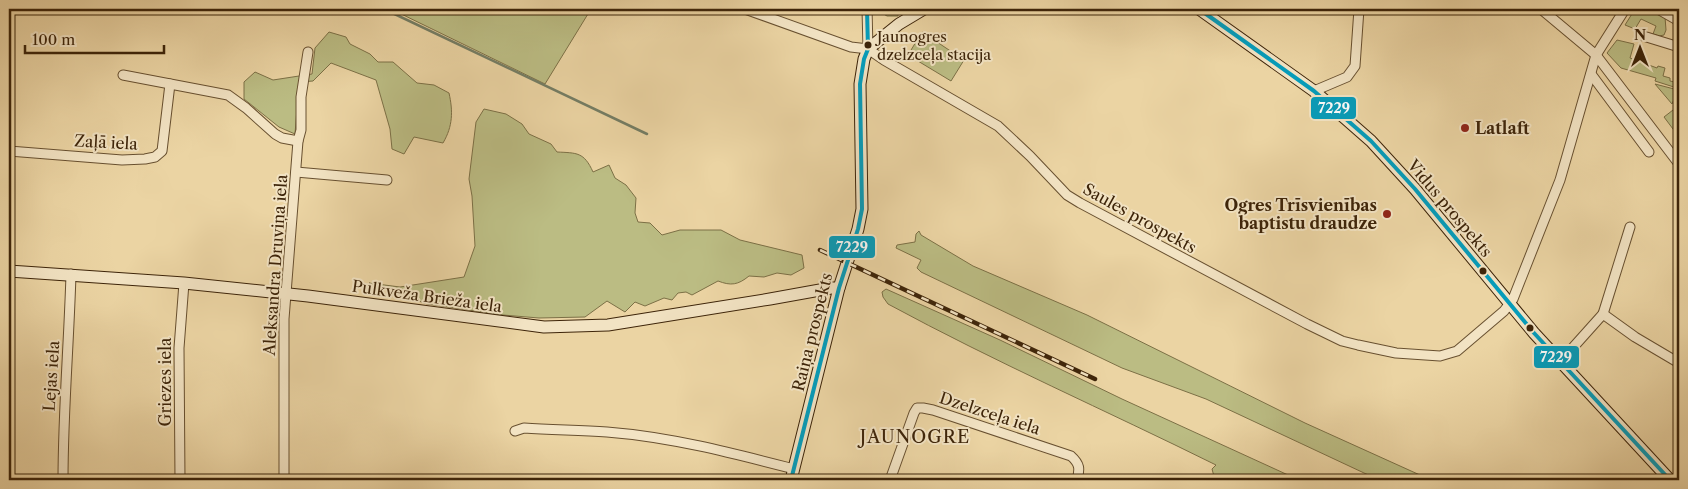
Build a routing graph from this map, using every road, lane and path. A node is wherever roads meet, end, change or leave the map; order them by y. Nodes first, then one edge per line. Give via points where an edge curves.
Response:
1 (745, 9) edge
2 (867, 9) edge
3 (924, 9) edge
4 (1199, 9) edge
5 (1359, 9) edge
6 (1541, 9) edge
7 (1625, 9) edge
8 (1658, 9) edge
9 (1679, 20) edge
10 (1640, 35) dead end
11 (1679, 47) edge
12 (868, 49) junction
13 (308, 52) dead end
14 (1596, 55) junction
15 (1591, 74) junction
16 (123, 75) dead end
17 (170, 84) junction
18 (1314, 91) junction
19 (298, 141) junction
20 (9, 151) edge
21 (1649, 152) dead end
22 (1679, 164) edge
23 (296, 172) junction
24 (388, 180) dead end
25 (1630, 227) dead end
26 (9, 271) edge
27 (71, 274) junction
28 (184, 283) junction
29 (839, 288) junction
30 (286, 294) junction
31 (1510, 305) junction
32 (1603, 314) junction
33 (1560, 362) junction
34 (1678, 362) edge
35 (515, 431) dead end
36 (792, 474) edge
37 (63, 480) edge
38 (180, 480) edge
39 (284, 480) edge
40 (890, 480) edge
41 (1077, 480) edge
42 (1670, 480) edge

1 - 12 street, Saules prospekts via 851,47
2 - 12 street
3 - 12 main road
4 - 18 main road, Vidus prospekts
5 - 18 street via 1355,66 1347,77
6 - 14 street
7 - 14 street
8 - 9 street
10 - 11 street
12 - 29 main road, Raiņa prospekts via 860,84 862,209
12 - 31 street, Saules prospekts via 998,126 1067,195 1342,341 1378,350 1440,356 1457,351
13 - 19 street, Aleksandra Druviņa iela
14 - 15 street
14 - 22 street
15 - 21 street
15 - 31 street via 1560,180
16 - 17 street
17 - 19 street via 228,95 275,134
17 - 20 street, Zaļā iela via 162,151 155,157 122,160
18 - 31 main road, Vidus prospekts via 1371,141 1415,188
19 - 23 street, Aleksandra Druviņa iela
23 - 24 street
23 - 30 street, Aleksandra Druviņa iela
25 - 32 street
26 - 27 main road, Pulkveža Brieža iela
27 - 28 main road, Pulkveža Brieža iela
27 - 37 street, Lejas iela
28 - 30 main road, Pulkveža Brieža iela
28 - 38 street, Griezes iela via 179,348
29 - 30 main road, Pulkveža Brieža iela via 628,322 566,327 519,325
29 - 36 main road, Raiņa prospekts
30 - 39 street, Aleksandra Druviņa iela
31 - 33 main road, Vidus prospekts
32 - 33 street
32 - 34 street
33 - 42 main road, Vidus prospekts
35 - 36 street via 524,428 637,436 709,448
40 - 41 street, Dzelzceļa iela via 914,413 917,408 923,408 1071,456 1080,469

